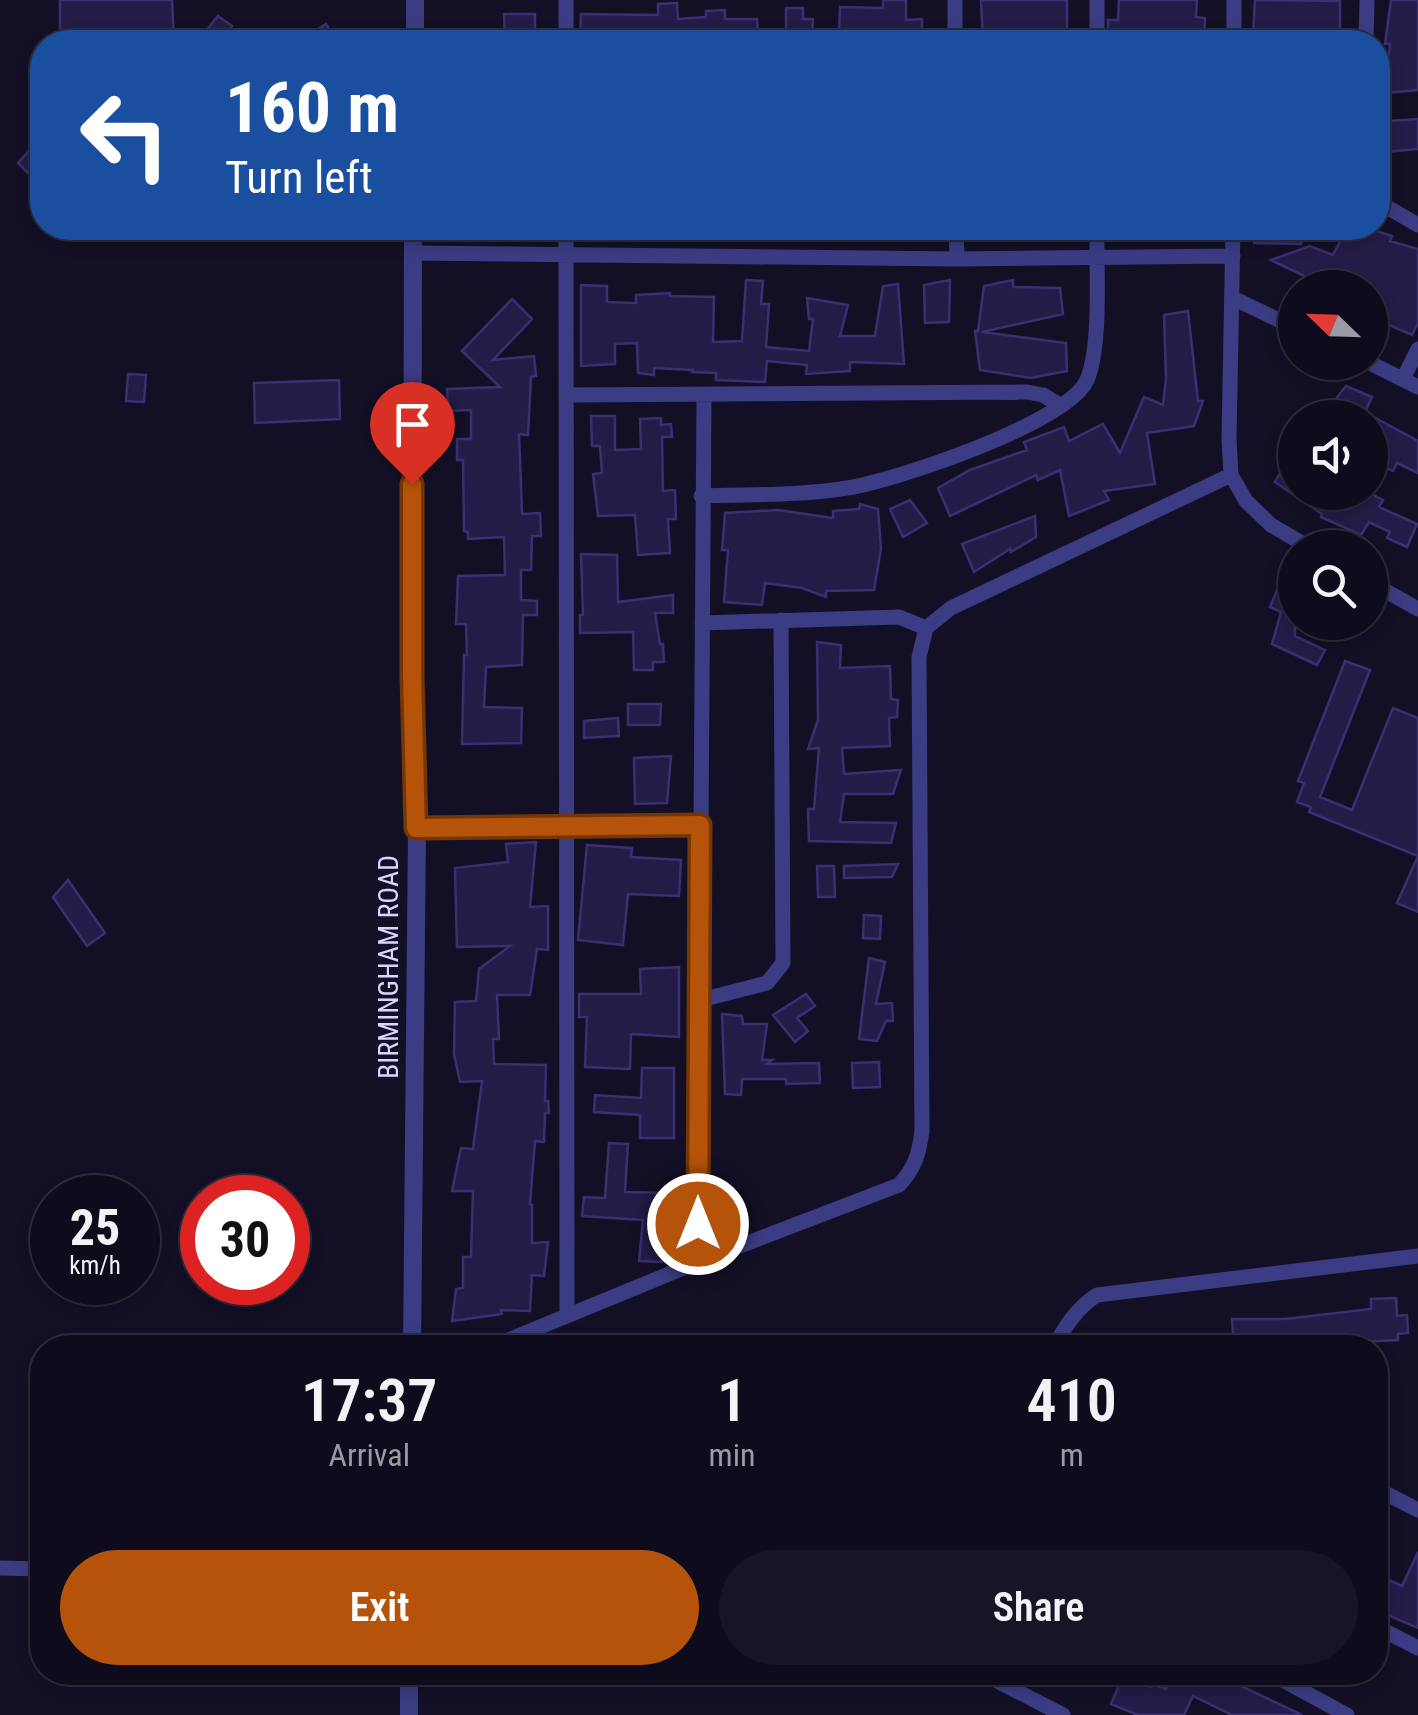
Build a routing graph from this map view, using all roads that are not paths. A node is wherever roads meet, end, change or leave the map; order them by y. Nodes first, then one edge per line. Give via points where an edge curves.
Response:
1 (415, 0) edge
2 (566, 0) edge
3 (955, 0) edge
4 (1097, 0) edge
5 (1234, 0) edge
6 (1367, 0) edge
7 (415, 30) edge
8 (566, 30) edge
9 (956, 30) edge
10 (1097, 30) edge
11 (1234, 30) edge
12 (1366, 30) edge
13 (1390, 209) edge
14 (1418, 225) edge
15 (413, 240) edge
16 (566, 240) edge
17 (956, 240) edge
18 (1096, 240) edge
19 (1233, 240) edge
20 (412, 253) junction
21 (566, 256) junction
22 (1096, 256) junction
23 (1233, 256) junction
24 (956, 259) junction
25 (1233, 298) junction
26 (1278, 320) edge
27 (1418, 349) edge
28 (1388, 372) edge
29 (1411, 383) edge
30 (568, 396) junction
31 (704, 396) junction
32 (1061, 406) junction
33 (1232, 475) junction
34 (701, 496) junction
35 (1279, 530) edge
36 (1388, 592) edge
37 (1418, 610) edge
38 (781, 620) junction
39 (702, 623) junction
40 (926, 628) junction
41 (700, 825) junction
42 (569, 827) junction
43 (416, 828) junction
44 (701, 1000) junction
45 (1418, 1256) edge
46 (698, 1262) junction
47 (567, 1314) junction
48 (412, 1335) edge
49 (519, 1335) edge
50 (1060, 1335) edge
51 (1388, 1495) edge
52 (1418, 1510) edge
53 (0, 1568) edge
54 (30, 1569) edge
55 (1388, 1633) edge
56 (1418, 1648) edge
57 (409, 1685) edge
58 (1005, 1685) edge
59 (1292, 1685) edge
60 (409, 1715) edge
61 (1062, 1715) edge
62 (1347, 1715) edge

1 - 7 street
2 - 8 street
3 - 9 street
4 - 10 street
5 - 11 street
6 - 12 street
13 - 14 street
15 - 20 street, BIRMINGHAM ROAD
16 - 21 street
17 - 24 street
18 - 22 street
19 - 23 street
20 - 21 street
20 - 43 street, BIRMINGHAM ROAD
21 - 24 street
21 - 30 street
22 - 23 street
22 - 24 street
22 - 32 street via 1087,379
23 - 25 street
25 - 26 street
25 - 33 street
27 - 29 street
28 - 29 street
30 - 31 street
30 - 42 street
31 - 32 street via 1027,392
31 - 34 street
32 - 34 street via 986,444 846,488
33 - 35 street via 1246,500
33 - 40 street via 951,608
34 - 39 street
36 - 37 street
38 - 39 street
38 - 40 street via 900,618
38 - 44 street via 782,964 767,983
39 - 41 street
40 - 46 street via 919,657 918,1159 899,1185
41 - 42 street
41 - 44 street
42 - 43 street
42 - 47 street
43 - 48 street, BIRMINGHAM ROAD
44 - 46 street
45 - 50 street via 1097,1294
46 - 47 street
47 - 49 street
51 - 52 street
53 - 54 street
55 - 56 street
57 - 60 street
58 - 61 street
59 - 62 street

